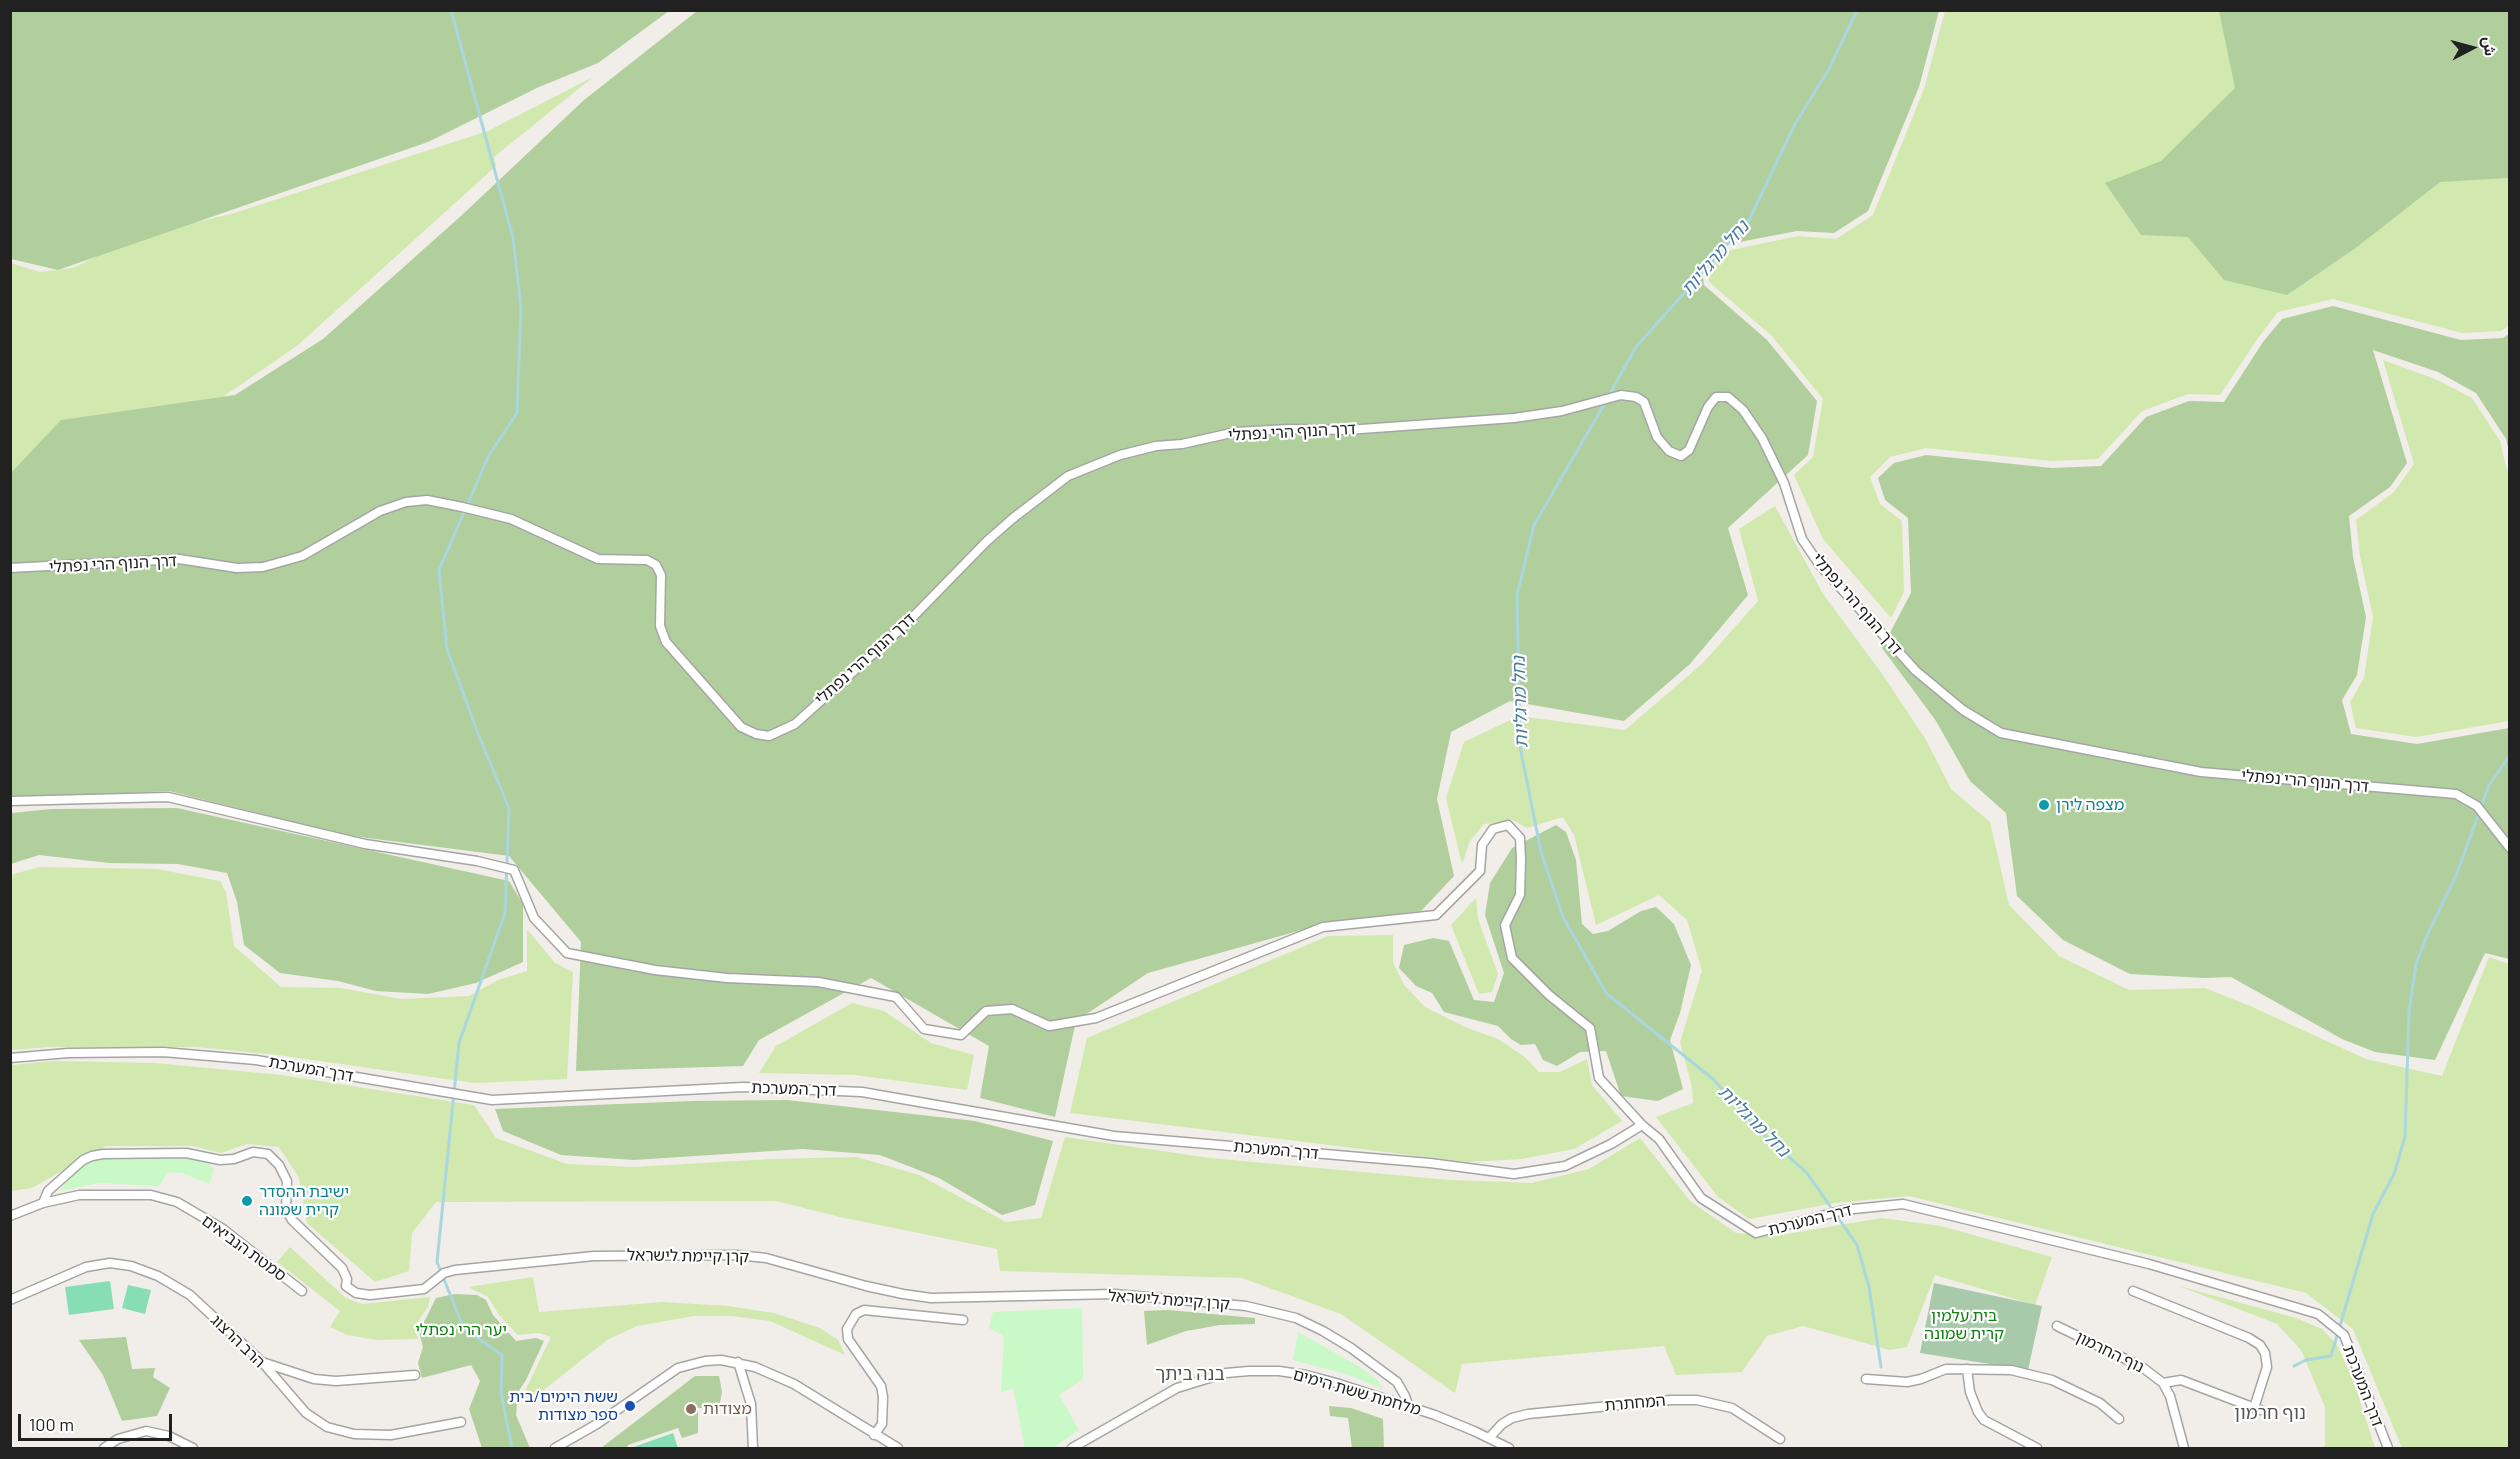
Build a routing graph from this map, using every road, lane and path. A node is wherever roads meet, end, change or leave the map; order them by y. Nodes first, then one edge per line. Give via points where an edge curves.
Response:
1 (10, 568) edge
2 (10, 801) edge
3 (2510, 848) edge
4 (10, 1058) edge
5 (1642, 1125) junction
6 (43, 1203) junction
7 (10, 1216) edge
8 (302, 1291) dead end
9 (2133, 1291) dead end
10 (10, 1300) edge
11 (963, 1320) dead end
12 (2057, 1326) dead end
13 (262, 1362) junction
14 (738, 1362) junction
15 (1968, 1369) junction
16 (415, 1375) dead end
17 (1866, 1379) dead end
18 (2163, 1383) junction
19 (1408, 1406) junction
20 (2119, 1419) dead end
21 (461, 1422) dead end
22 (874, 1435) junction
23 (1489, 1438) junction
24 (1780, 1439) dead end
25 (104, 1449) edge
26 (193, 1449) edge
27 (555, 1449) edge
28 (753, 1449) edge
29 (898, 1449) edge
30 (1072, 1449) edge
31 (1509, 1449) edge
32 (2037, 1449) edge
33 (2184, 1449) edge
34 (2388, 1449) edge

1 - 3 street, דרך הנוף הרי נפתלי via 179,559 237,568 263,567 302,556 380,511 406,502 427,500 462,507 511,519 598,559 647,560 656,566 662,575 660,626 666,642 741,727 769,736 795,724 906,624 1012,519 1068,476 1120,455 1236,432 1319,431 1514,418 1562,411 1621,395 1644,402 1657,437 1669,451 1681,456 1689,450 1708,407 1716,398 1728,397 1743,410 1762,438 1784,483 1802,539 1818,564 1916,671 1963,710 2001,733 2201,772 2456,794 2477,806
2 - 5 street via 168,797 365,844 514,870 534,918 567,953 655,970 818,982 896,997 924,1029 960,1035 986,1011 1012,1009 1049,1026 1096,1018 1323,927 1436,915 1480,871 1482,845 1493,829 1508,825 1520,838 1521,860 1520,895 1505,925 1512,958 1590,1029 1599,1078
4 - 5 street, דרך המערכת via 163,1052 256,1060 492,1100 743,1087 862,1092 1114,1136 1430,1163 1514,1174 1565,1166
5 - 34 street, דרך המערכת via 1659,1139 1701,1198 1756,1233 1844,1210 1903,1204 2149,1264 2318,1314 2344,1335
6 - 7 street, סמטת הנביאים
6 - 8 street, סמטת הנביאים via 79,1195 120,1193 177,1202 223,1229
6 - 19 street, קרן קיימת לישראל via 48,1191 92,1156 186,1153 220,1160 253,1152 268,1154 287,1181 286,1209 292,1220 342,1269 346,1286 356,1293 424,1289 444,1273 594,1256 736,1255 766,1258 875,1288 930,1298 1115,1294 1246,1306 1296,1318 1342,1342 1397,1382
9 - 18 street via 2249,1338 2265,1353 2267,1367 2257,1409 2181,1380
10 - 13 street, הרב הרצוג via 86,1267 110,1263 131,1266 190,1295
11 - 22 street via 864,1310 856,1314 847,1329 848,1339 881,1386 883,1397 882,1424
12 - 18 street, נוף החרמון via 2142,1367
13 - 16 street via 314,1380 336,1382
13 - 21 street, הרב הרצוג via 306,1413 327,1427 354,1434 392,1435
14 - 22 street via 794,1384
14 - 27 street via 705,1361 678,1368
14 - 28 street via 751,1404
15 - 17 street via 1946,1369 1906,1382
15 - 20 street via 2011,1370 2052,1380 2100,1403
15 - 32 street via 1970,1392 1984,1420
18 - 33 street, נוף החרמון
19 - 23 street, מלחמת ששת הימים
19 - 30 street, מלחמת ששת הימים via 1306,1375 1279,1371 1226,1373 1177,1388
22 - 29 street
23 - 24 street, המחתרת via 1502,1424 1528,1414 1599,1405 1697,1400 1732,1408
23 - 31 street, מלחמת ששת הימים
25 - 26 street via 118,1439 146,1431 169,1436

